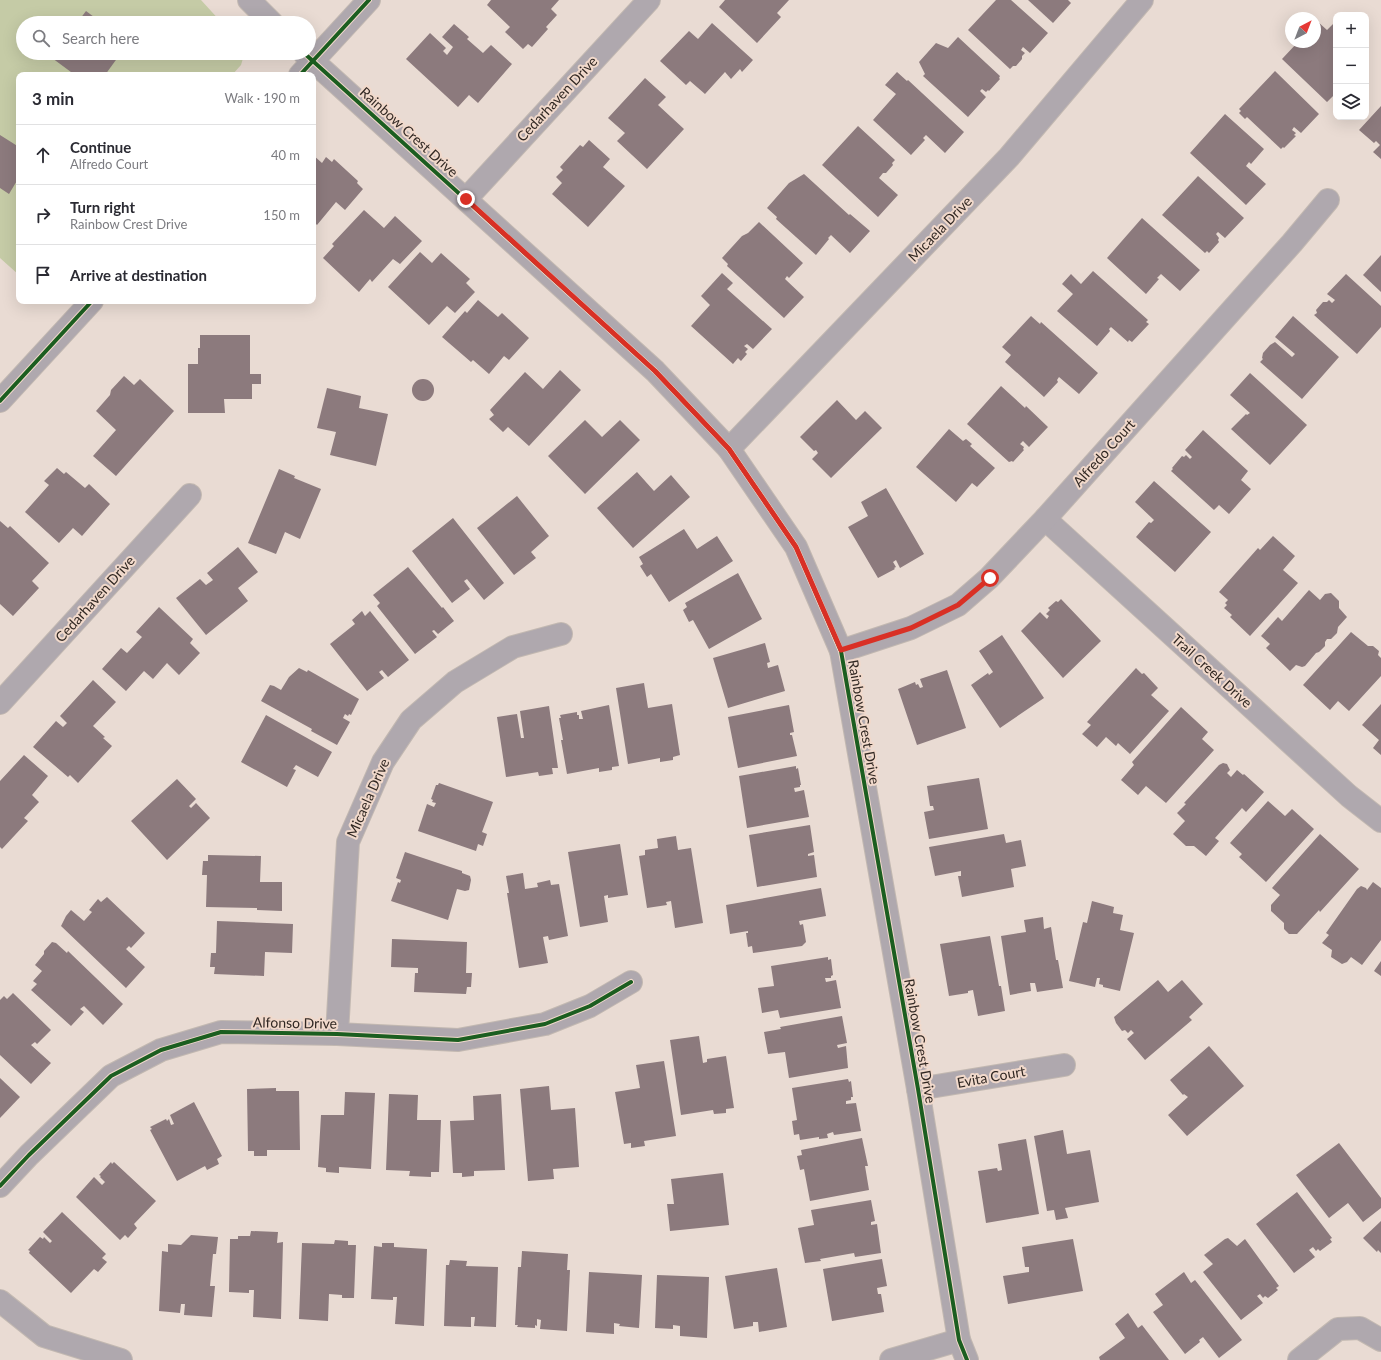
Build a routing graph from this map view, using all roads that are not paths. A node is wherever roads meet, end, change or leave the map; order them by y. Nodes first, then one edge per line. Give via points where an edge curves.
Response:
1 (249, 0) edge
2 (369, 0) edge
3 (649, 0) edge
4 (1142, 0) edge
5 (265, 16) edge
6 (316, 53) edge
7 (306, 63) edge
8 (466, 199) junction
9 (1328, 200) dead end
10 (89, 304) edge
11 (0, 401) edge
12 (729, 449) junction
13 (190, 495) dead end
14 (1045, 519) junction
15 (561, 634) dead end
16 (841, 650) junction
17 (0, 703) edge
18 (1381, 821) edge
19 (631, 982) dead end
20 (337, 1034) junction
21 (1064, 1065) dead end
22 (918, 1090) junction
23 (0, 1186) edge
24 (0, 1301) edge
25 (959, 1340) junction
26 (1381, 1340) edge
27 (121, 1360) edge
28 (891, 1360) edge
29 (967, 1360) edge
30 (1299, 1360) edge

1 - 5 street
2 - 6 street
3 - 8 street, Cedarhaven Drive
4 - 12 street, Micaela Drive via 1010,157
7 - 8 street, Rainbow Crest Drive
8 - 12 street, Rainbow Crest Drive via 655,371
9 - 14 street, Alfredo Court
10 - 11 street
12 - 16 street, Rainbow Crest Drive via 796,547
13 - 17 street, Cedarhaven Drive
14 - 16 street, Alfredo Court via 990,578 958,605 911,628
14 - 18 street, Trail Creek Drive via 1343,791
15 - 20 street, Micaela Drive via 513,647 455,682 411,720 383,762 348,842
16 - 22 street, Rainbow Crest Drive
19 - 20 street, Alfonso Drive via 590,1006 545,1024 458,1040
20 - 23 street, Alfonso Drive via 221,1032 161,1050 111,1076
21 - 22 street, Evita Court
22 - 25 street, Rainbow Crest Drive
24 - 27 street via 44,1336
25 - 28 street
25 - 29 street, Rainbow Crest Drive
26 - 30 street via 1360,1328 1338,1329

